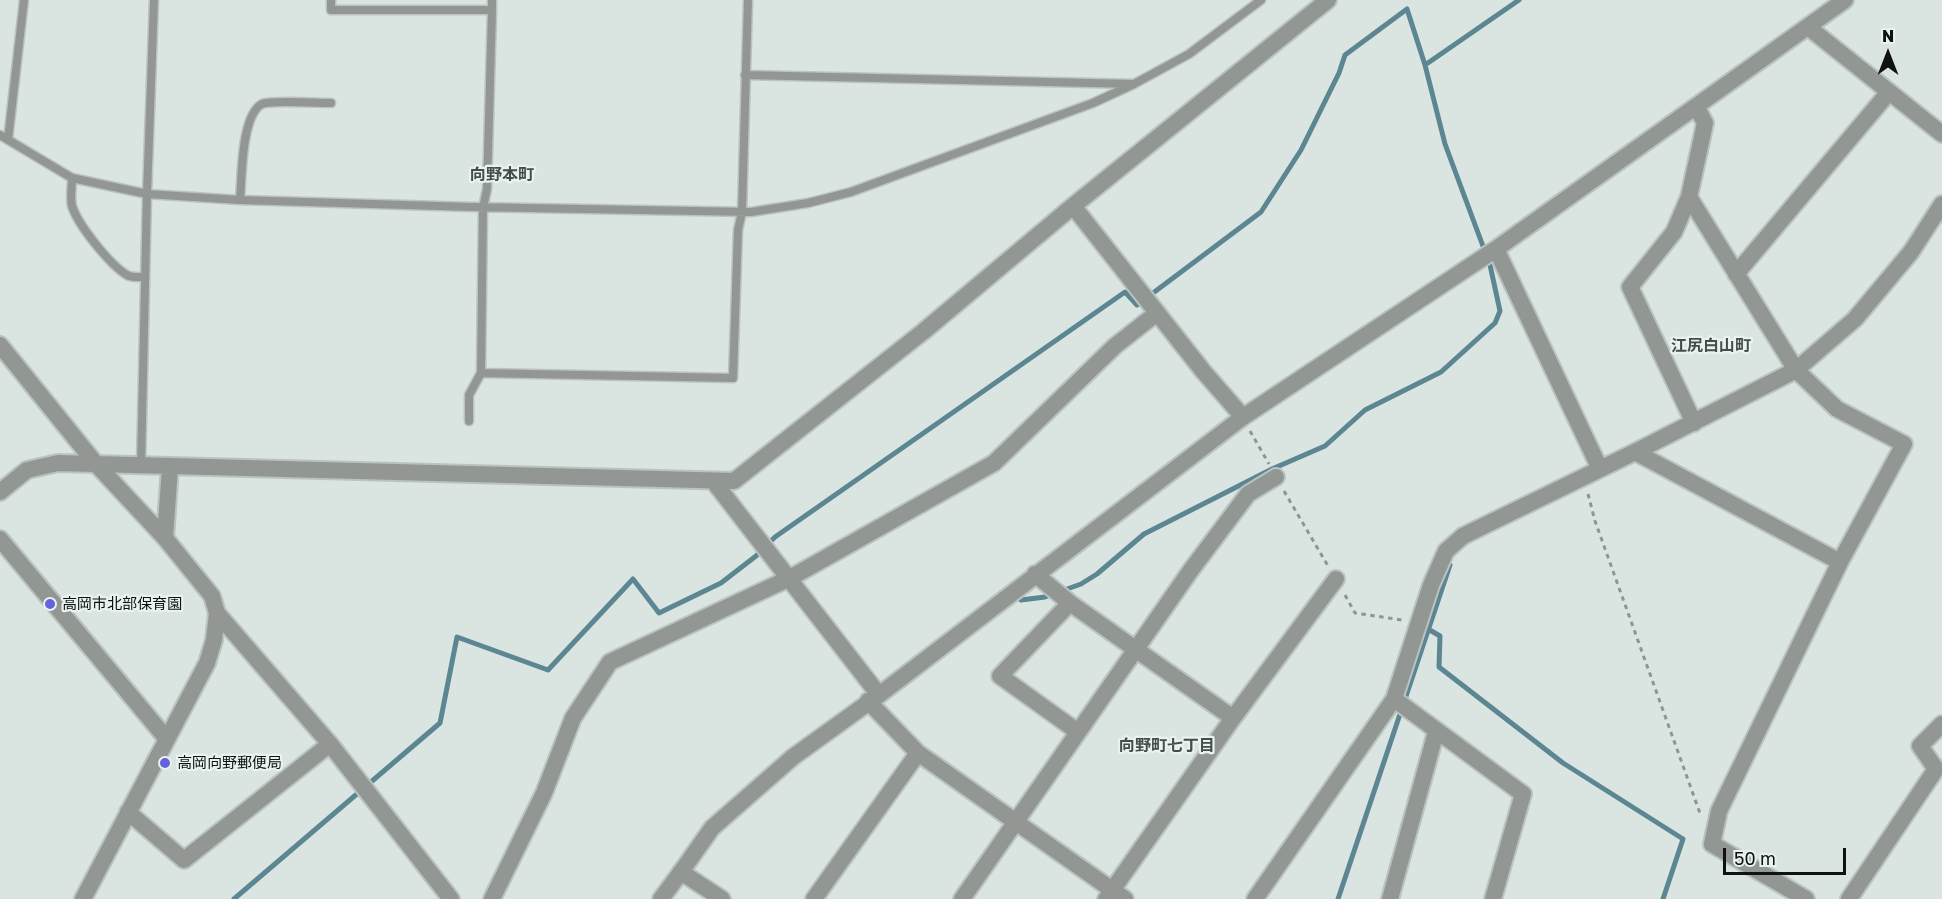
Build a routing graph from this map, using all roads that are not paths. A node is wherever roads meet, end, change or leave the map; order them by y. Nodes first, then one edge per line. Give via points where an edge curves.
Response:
1 (24, 0) edge
2 (154, 0) edge
3 (331, 0) edge
4 (492, 0) edge
5 (748, 0) edge
6 (1261, 0) edge
7 (1328, 0) edge
8 (1845, 0) edge
9 (492, 10) junction
10 (1808, 27) junction
11 (745, 75) junction
12 (1134, 84) junction
13 (1889, 92) junction
14 (331, 103) dead end
15 (1696, 106) junction
16 (1942, 134) edge
17 (4, 137) edge
18 (72, 178) junction
19 (147, 195) junction
20 (1689, 197) junction
21 (240, 200) junction
22 (1942, 204) edge
23 (1073, 206) junction
24 (483, 208) junction
25 (742, 212) junction
26 (1496, 249) junction
27 (1736, 274) junction
28 (145, 277) junction
29 (1157, 313) junction
30 (0, 345) edge
31 (1796, 370) junction
32 (482, 373) junction
33 (1243, 417) junction
34 (469, 421) dead end
35 (1694, 423) junction
36 (1635, 452) junction
37 (96, 464) junction
38 (141, 466) junction
39 (170, 467) junction
40 (1600, 469) junction
41 (1276, 477) road end
42 (714, 482) junction
43 (0, 492) edge
44 (165, 538) junction
45 (0, 539) edge
46 (1840, 562) junction
47 (1035, 574) junction
48 (790, 578) junction
49 (1336, 579) road end
50 (1070, 603) junction
51 (217, 614) junction
52 (1137, 650) junction
53 (873, 698) junction
54 (1394, 699) junction
55 (1233, 718) junction
56 (1942, 724) edge
57 (1078, 732) junction
58 (1436, 732) junction
59 (166, 738) junction
60 (330, 744) junction
61 (918, 753) junction
62 (128, 812) junction
63 (1017, 823) junction
64 (681, 872) junction
65 (1114, 896) edge
66 (1796, 897) edge
67 (83, 899) edge
68 (451, 899) edge
69 (492, 899) edge
70 (661, 899) edge
71 (722, 899) edge
72 (814, 899) edge
73 (962, 899) edge
74 (1256, 899) edge
75 (1390, 899) edge
76 (1493, 899) edge
77 (1850, 899) edge

1 - 17 lane
2 - 19 lane
3 - 9 lane via 331,10
4 - 9 lane
5 - 11 lane
6 - 12 lane via 1189,54
7 - 23 street
8 - 10 street
9 - 24 lane via 487,189
10 - 13 street
10 - 15 street
11 - 12 lane
11 - 25 lane
12 - 25 lane via 1093,103 851,192 808,203
13 - 16 street
13 - 27 street
14 - 21 lane via 264,103 255,110 246,134
15 - 20 street via 1705,123
15 - 26 street
17 - 18 lane
18 - 19 lane
18 - 28 lane via 71,203 86,233 116,267 129,276
19 - 21 lane
19 - 28 lane
20 - 27 street
20 - 35 street via 1674,232 1630,287
21 - 24 lane
22 - 31 street via 1911,252 1855,319
23 - 29 street
23 - 42 street via 924,331 734,481
24 - 25 lane
24 - 32 lane
25 - 32 lane via 738,230 733,378
26 - 33 street
26 - 40 street
27 - 31 street
28 - 38 lane
29 - 33 street
29 - 48 street via 1115,346 994,463
30 - 37 street
31 - 35 street
31 - 46 street via 1837,409 1904,444
32 - 34 lane via 469,395
33 - 47 street
35 - 36 street
36 - 40 street
36 - 46 street
37 - 38 street
37 - 43 street via 58,463 27,470
37 - 44 street
38 - 39 street
39 - 42 street
39 - 44 street
40 - 54 street via 1463,536 1446,551
41 - 52 street via 1248,494
42 - 48 street
44 - 51 street via 212,596
45 - 59 street
46 - 66 street via 1719,811 1713,844
47 - 50 street
47 - 53 street
48 - 53 street
48 - 69 street via 610,662 573,718 544,793
49 - 55 street
50 - 52 street
50 - 57 street via 999,676
51 - 59 street via 207,663
51 - 60 street
52 - 55 street
52 - 57 street
53 - 61 street
53 - 64 street via 793,757 712,828
54 - 58 street
54 - 74 street
55 - 65 street
56 - 77 street via 1920,746 1936,769
57 - 63 street
58 - 75 street
58 - 76 street via 1523,794
59 - 62 street
60 - 62 street via 184,860
60 - 68 street
61 - 63 street
61 - 72 street
62 - 67 street
63 - 65 street
63 - 73 street
64 - 70 street
64 - 71 street

